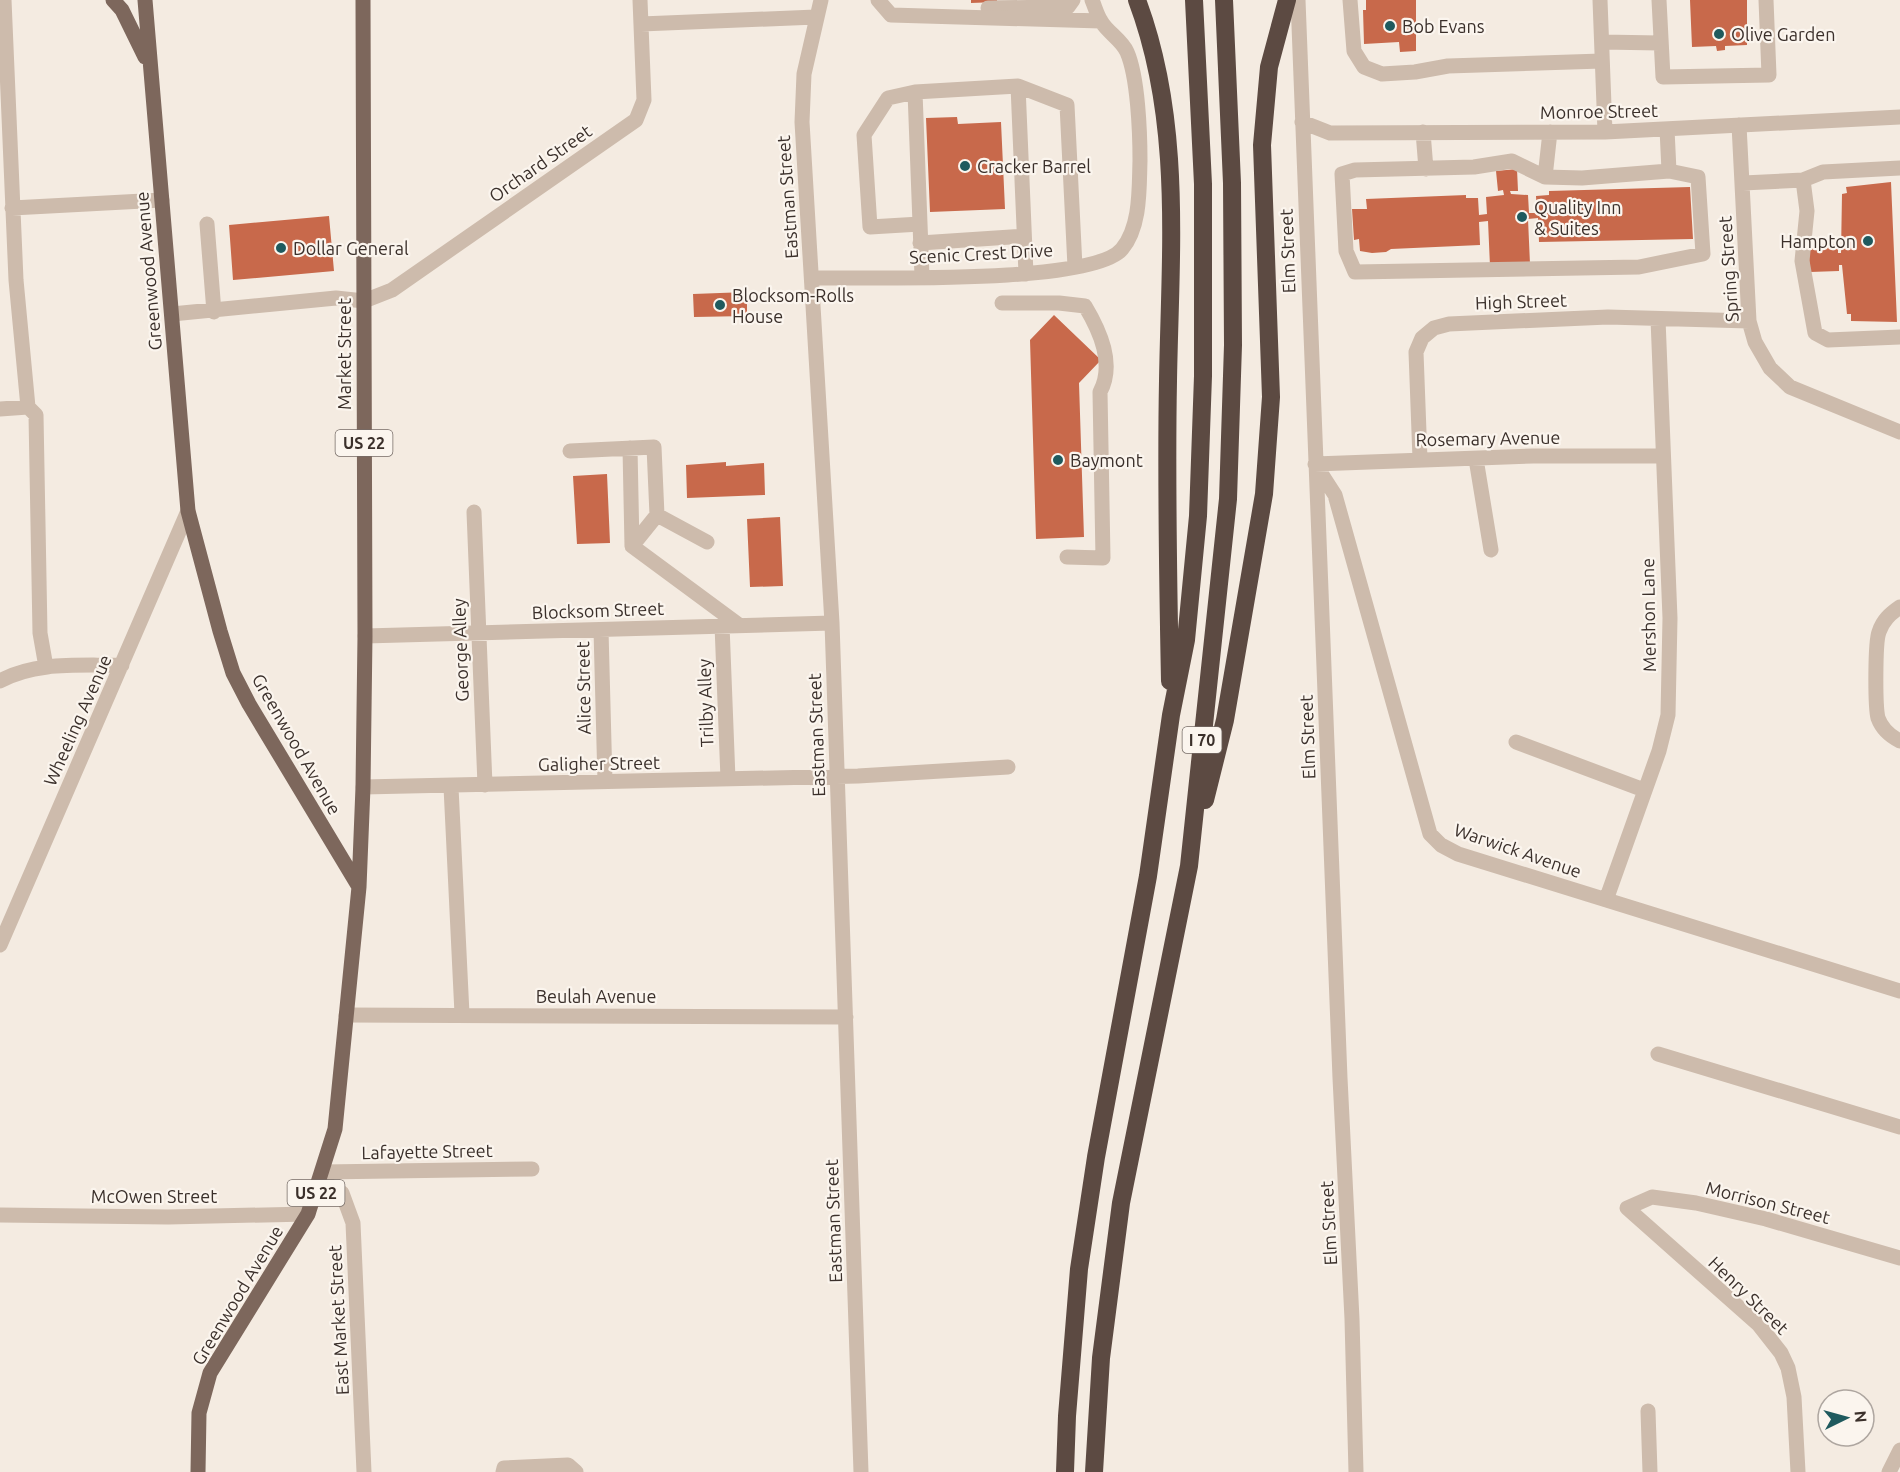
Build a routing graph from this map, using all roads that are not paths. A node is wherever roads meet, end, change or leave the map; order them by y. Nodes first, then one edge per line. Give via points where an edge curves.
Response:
1 (4, 0) edge
2 (113, 0) edge
3 (144, 0) edge
4 (363, 0) edge
5 (640, 0) edge
6 (821, 0) edge
7 (878, 0) edge
8 (1073, 0) edge
9 (1092, 0) edge
10 (1137, 0) edge
11 (1194, 0) edge
12 (1224, 0) edge
13 (1287, 0) edge
14 (1298, 0) edge
15 (1350, 0) edge
16 (1600, 0) edge
17 (1659, 0) edge
18 (1766, 0) edge
19 (955, 8) edge
20 (816, 17) junction
21 (1101, 21) junction
22 (641, 24) junction
23 (1602, 42) junction
24 (1660, 43) junction
25 (1602, 61) junction
26 (150, 66) junction
27 (1018, 86) junction
28 (915, 92) junction
29 (1900, 117) edge
30 (1302, 122) junction
31 (1739, 125) junction
32 (1666, 129) junction
33 (1423, 132) junction
34 (1550, 132) junction
35 (1605, 132) junction
36 (1900, 168) edge
37 (1426, 169) junction
38 (1669, 171) junction
39 (1545, 177) junction
40 (1803, 180) junction
41 (1743, 183) junction
42 (162, 200) junction
43 (12, 208) junction
44 (207, 224) dead end
45 (920, 224) junction
46 (1024, 236) junction
47 (921, 243) junction
48 (1075, 267) junction
49 (1026, 274) junction
50 (922, 276) junction
51 (812, 278) junction
52 (363, 302) junction
53 (1002, 303) dead end
54 (214, 312) junction
55 (172, 314) junction
56 (1658, 319) junction
57 (1749, 321) junction
58 (1900, 337) edge
59 (28, 407) junction
60 (0, 409) edge
61 (1900, 432) edge
62 (630, 448) junction
63 (570, 451) dead end
64 (1662, 456) junction
65 (1420, 459) junction
66 (1476, 459) junction
67 (1315, 464) junction
68 (189, 511) junction
69 (474, 512) dead end
70 (657, 515) junction
71 (707, 542) dead end
72 (632, 546) junction
73 (1491, 550) dead end
74 (1067, 557) dead end
75 (1900, 608) edge
76 (832, 623) junction
77 (722, 625) junction
78 (739, 625) junction
79 (601, 630) junction
80 (479, 633) junction
81 (366, 636) junction
82 (122, 665) junction
83 (46, 667) junction
84 (0, 681) edge
85 (1171, 716) junction
86 (1900, 741) edge
87 (1516, 742) dead end
88 (1008, 767) dead end
89 (837, 776) junction
90 (728, 779) junction
91 (605, 782) junction
92 (485, 785) junction
93 (363, 787) junction
94 (451, 787) junction
95 (1644, 790) junction
96 (1189, 866) junction
97 (359, 887) junction
98 (1606, 900) junction
99 (0, 945) edge
100 (1900, 991) edge
101 (462, 1014) junction
102 (346, 1015) junction
103 (846, 1017) junction
104 (1658, 1054) dead end
105 (1900, 1127) edge
106 (532, 1169) dead end
107 (322, 1176) junction
108 (1627, 1208) joint
109 (308, 1214) junction
110 (0, 1215) edge
111 (1900, 1257) edge
112 (1648, 1411) dead end
113 (1900, 1450) edge
114 (198, 1472) edge
115 (364, 1472) edge
116 (503, 1472) edge
117 (576, 1472) edge
118 (861, 1472) edge
119 (1065, 1472) edge
120 (1094, 1472) edge
121 (1356, 1472) edge
122 (1650, 1472) edge
123 (1798, 1472) edge
124 (1889, 1472) edge

1 - 43 street
2 - 26 main road
3 - 26 main road, Greenwood Avenue
4 - 52 main road, Market Street / US 22
5 - 22 street, Orchard Street
6 - 20 street, Eastman Street
7 - 19 street via 891,15
8 - 19 street via 1068,7
9 - 21 street, Scenic Crest Drive
10 - 85 highway via 1149,32 1165,103 1171,171 1166,482
11 - 85 highway, I 70 via 1203,184 1203,376 1198,516 1186,640
12 - 96 highway, I 70 via 1232,183 1233,345 1228,499
13 - 96 highway via 1269,67 1262,145 1271,397 1264,494 1225,720
14 - 30 street, Elm Street
15 - 25 street via 1354,51 1364,67 1382,74 1448,66
16 - 23 street
17 - 24 street
18 - 24 street via 1769,75 1663,77
19 - 21 street
20 - 22 street
20 - 51 street, Eastman Street via 804,74 802,122
21 - 48 street, Scenic Crest Drive via 1127,52 1134,87 1140,139 1137,209 1131,235 1121,250 1107,259
22 - 52 street, Orchard Street via 644,100 636,120 392,290
23 - 24 street
23 - 25 street
25 - 35 street
26 - 42 main road, Greenwood Avenue
27 - 28 street
27 - 46 street
27 - 48 street via 1067,105
28 - 45 street
28 - 45 street via 888,98 864,135 870,227
29 - 31 street, Monroe Street
30 - 33 street, Monroe Street via 1330,133
30 - 67 street, Elm Street
31 - 32 street, Monroe Street
31 - 41 street, Spring Street
32 - 35 street, Monroe Street
32 - 38 street
33 - 34 street, Monroe Street
33 - 37 street
34 - 35 street, Monroe Street
34 - 39 street
36 - 40 street via 1823,172
37 - 38 street via 1355,170 1342,174 1346,251 1354,272 1639,267 1703,254 1698,177
37 - 39 street via 1512,161
38 - 39 street
40 - 41 street
40 - 58 street via 1807,211 1802,261 1815,333 1828,340
41 - 57 street, Spring Street
42 - 43 street
42 - 55 main road, Greenwood Avenue
43 - 59 street
44 - 54 street
45 - 47 street
46 - 47 street
46 - 49 street
47 - 50 street
48 - 49 street, Scenic Crest Drive
49 - 50 street, Scenic Crest Drive
50 - 51 street, Scenic Crest Drive
51 - 76 street, Eastman Street
52 - 54 street via 336,297
52 - 81 main road, Market Street / US 22
53 - 74 street via 1085,306 1105,351 1106,381 1100,392 1103,558
54 - 55 street
55 - 68 main road, Greenwood Avenue
56 - 57 street, High Street
56 - 64 street, Mershon Lane
56 - 65 street, High Street via 1467,322 1434,328 1422,338 1416,352
57 - 61 street, Spring Street via 1755,342 1770,368 1790,387
59 - 60 street
59 - 83 street via 36,415 40,633
62 - 63 street
62 - 70 street via 654,447
62 - 72 street
64 - 66 street, Rosemary Avenue
64 - 95 street, Mershon Lane via 1670,618 1668,715
65 - 66 street, Rosemary Avenue
65 - 67 street, Rosemary Avenue
66 - 73 street
67 - 98 street, Warwick Avenue via 1335,495 1430,834 1458,854
67 - 121 street, Elm Street
68 - 82 street, Wheeling Avenue
68 - 97 main road, Greenwood Avenue via 233,673
69 - 80 street, George Alley
70 - 71 street
70 - 72 street
72 - 78 street
75 - 86 street via 1888,615 1878,634 1877,687 1878,718 1888,735
76 - 78 street, Blocksom Street
76 - 89 street, Eastman Street
77 - 78 street, Blocksom Street
77 - 79 street, Blocksom Street
77 - 90 street, Trilby Alley
79 - 80 street, Blocksom Street
79 - 91 street, Alice Street
80 - 81 street, Blocksom Street
80 - 92 street, George Alley
81 - 93 main road, Market Street / US 22
82 - 83 street
82 - 99 street, Wheeling Avenue
83 - 84 street via 19,671
85 - 119 highway, I 70 via 1148,876 1079,1269
87 - 95 street
88 - 89 street, Galigher Street
89 - 90 street, Galigher Street
89 - 103 street, Eastman Street
90 - 91 street, Galigher Street
91 - 92 street, Galigher Street
92 - 94 street, Galigher Street
93 - 94 street, Galigher Street
93 - 97 main road, Market Street / US 22
94 - 101 street
95 - 98 street, Mershon Lane
96 - 120 highway, I 70 via 1121,1203 1101,1358
97 - 102 main road, Greenwood Avenue / US 22
98 - 100 street, Warwick Avenue
101 - 102 street, Beulah Avenue
101 - 103 street, Beulah Avenue
102 - 107 main road, Greenwood Avenue / US 22 via 335,1129
103 - 118 street, Eastman Street
104 - 105 street
106 - 107 street, Lafayette Street
107 - 109 main road, Greenwood Avenue / US 22
107 - 115 street, East Market Street via 342,1193 353,1223
108 - 111 street, Morrison Street via 1652,1197 1696,1203
108 - 123 street, Henry Street via 1759,1325 1781,1353 1794,1397
109 - 110 street, McOwen Street
109 - 114 main road, Greenwood Avenue / US 22 via 210,1373 199,1413
112 - 122 street
113 - 124 street
116 - 117 street via 504,1468 568,1465

